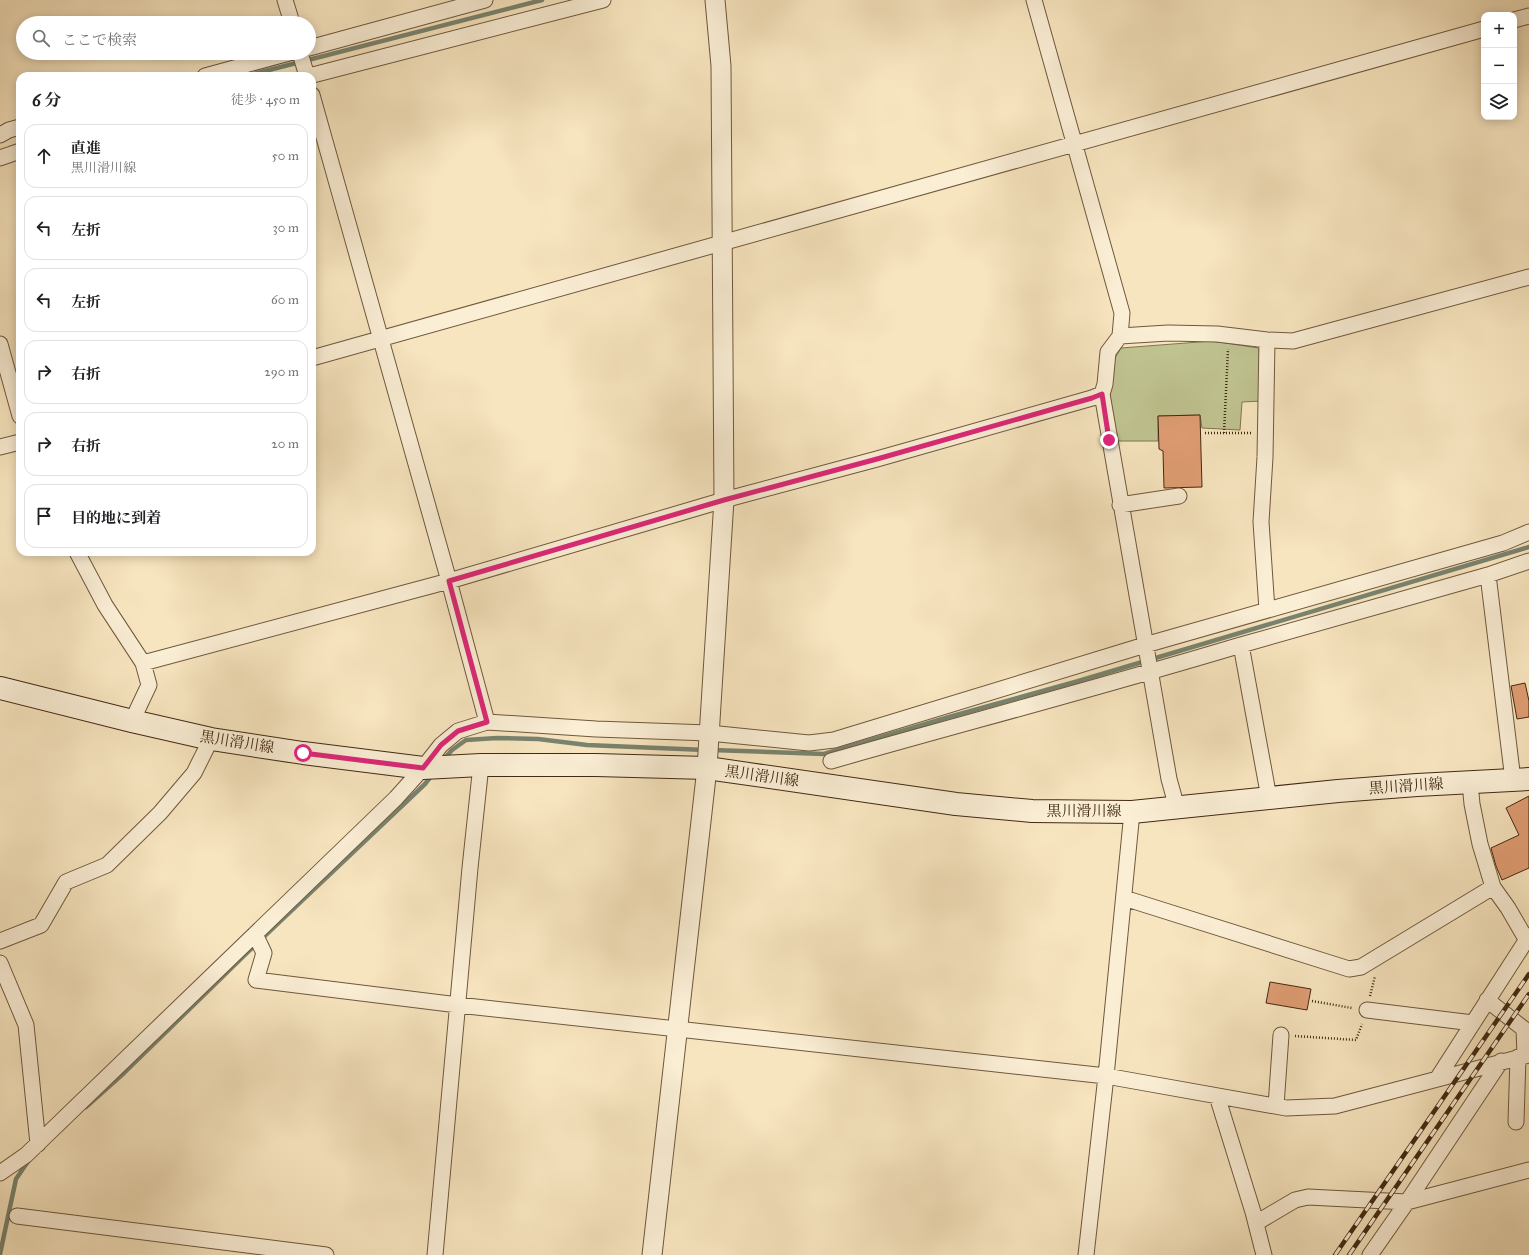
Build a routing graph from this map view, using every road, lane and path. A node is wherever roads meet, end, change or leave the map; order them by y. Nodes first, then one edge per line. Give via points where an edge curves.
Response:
1 (285, 0) edge
2 (486, 0) edge
3 (603, 0) edge
4 (715, 0) edge
5 (1034, 0) edge
6 (290, 16) edge
7 (1529, 16) edge
8 (1517, 19) edge
9 (1481, 30) edge
10 (316, 46) edge
11 (263, 60) edge
12 (302, 60) edge
13 (220, 72) edge
14 (307, 72) edge
15 (316, 74) edge
16 (316, 109) edge
17 (16, 128) edge
18 (0, 135) edge
19 (1074, 144) junction
20 (16, 152) edge
21 (0, 158) edge
22 (723, 242) junction
23 (1529, 276) edge
24 (1120, 336) junction
25 (381, 339) junction
26 (1267, 340) junction
27 (0, 344) edge
28 (1228, 348) dead end
29 (316, 357) edge
30 (1102, 394) junction
31 (16, 402) edge
32 (1205, 432) dead end
33 (1224, 433) junction
34 (1266, 433) junction
35 (16, 443) edge
36 (0, 447) edge
37 (1179, 496) dead end
38 (724, 500) junction
39 (1120, 504) junction
40 (1529, 532) edge
41 (79, 556) edge
42 (1529, 561) edge
43 (1488, 575) junction
44 (449, 581) junction
45 (1267, 610) junction
46 (1145, 645) junction
47 (1241, 645) junction
48 (143, 663) junction
49 (1150, 672) junction
50 (0, 688) edge
51 (132, 721) junction
52 (487, 722) junction
53 (709, 733) junction
54 (211, 739) junction
55 (831, 762) dead end
56 (481, 765) junction
57 (423, 768) junction
58 (707, 768) junction
59 (1521, 779) edge
60 (1470, 783) junction
61 (1269, 798) junction
62 (1176, 808) junction
63 (1132, 812) junction
64 (1494, 887) junction
65 (1124, 898) junction
66 (255, 934) junction
67 (1528, 938) edge
68 (0, 942) edge
69 (0, 963) edge
70 (1368, 963) junction
71 (1487, 1000) junction
72 (1312, 1001) dead end
73 (458, 1005) junction
74 (1367, 1010) junction
75 (1473, 1023) junction
76 (677, 1029) junction
77 (1281, 1035) joint
78 (1524, 1056) edge
79 (1501, 1061) junction
80 (1106, 1076) junction
81 (1437, 1079) junction
82 (1217, 1096) junction
83 (1276, 1106) junction
84 (1516, 1122) dead end
85 (38, 1144) junction
86 (1529, 1170) edge
87 (0, 1173) edge
88 (1407, 1202) junction
89 (17, 1216) dead end
90 (1256, 1223) junction
91 (326, 1255) edge
92 (435, 1255) edge
93 (652, 1255) edge
94 (1086, 1255) edge
95 (1264, 1255) edge
96 (1370, 1255) edge

1 - 6 street
2 - 10 street
3 - 15 street
4 - 22 street via 721,66
5 - 19 street
7 - 8 street
9 - 19 street
11 - 13 street
12 - 14 street
16 - 25 street
17 - 18 street
19 - 22 street
19 - 24 street via 1122,312
20 - 21 street
22 - 25 street
22 - 38 street
23 - 26 street via 1293,341
24 - 26 street via 1168,333 1217,334
24 - 30 street via 1108,352
25 - 29 street
25 - 44 street
26 - 34 street
27 - 31 street
28 - 33 path
30 - 38 street via 892,455
30 - 39 street
32 - 33 path
33 - 34 path
34 - 45 street via 1261,522
35 - 36 street
37 - 39 street
38 - 44 street
38 - 53 street
39 - 46 street
40 - 45 street via 1503,543
41 - 48 street via 105,605
42 - 43 street
43 - 47 street
43 - 59 street
44 - 48 street
44 - 52 street
45 - 46 street
46 - 49 street
46 - 53 street via 834,740 809,743
47 - 49 street
47 - 61 street
48 - 51 street via 149,684
49 - 55 street
49 - 62 street
50 - 51 main road, 黒川滑川線
51 - 54 main road, 黒川滑川線
52 - 53 street
52 - 57 street via 458,731 441,745
53 - 58 street
54 - 57 main road, 黒川滑川線
54 - 68 street via 190,778 160,813 107,865 66,882 41,925
56 - 57 main road, 黒川滑川線
56 - 58 main road, 黒川滑川線 via 596,764
56 - 73 street
57 - 66 street via 396,798
58 - 63 main road, 黒川滑川線 via 956,804 1032,811
58 - 76 street
59 - 60 main road, 黒川滑川線
60 - 61 main road, 黒川滑川線 via 1401,786
60 - 64 street via 1480,844
61 - 62 main road, 黒川滑川線
62 - 63 main road, 黒川滑川線
63 - 65 street
64 - 67 street
64 - 70 street
65 - 70 street via 1349,969
65 - 80 street
66 - 73 street via 264,953 256,980
66 - 85 street
67 - 71 street
69 - 85 street via 26,1025
70 - 74 path via 1375,976
71 - 75 street
71 - 78 street via 1524,1029
72 - 74 path
73 - 76 street
73 - 92 street
74 - 75 street
74 - 77 path via 1356,1040
75 - 81 street
76 - 80 street
76 - 93 street
77 - 83 street
78 - 79 street
78 - 84 street
79 - 81 street
79 - 88 street
80 - 82 street
80 - 94 street
81 - 83 street via 1335,1106
82 - 83 street
82 - 90 street
85 - 87 street
86 - 88 street
88 - 90 street via 1308,1197 1295,1200
88 - 96 street
89 - 91 street
90 - 95 street

